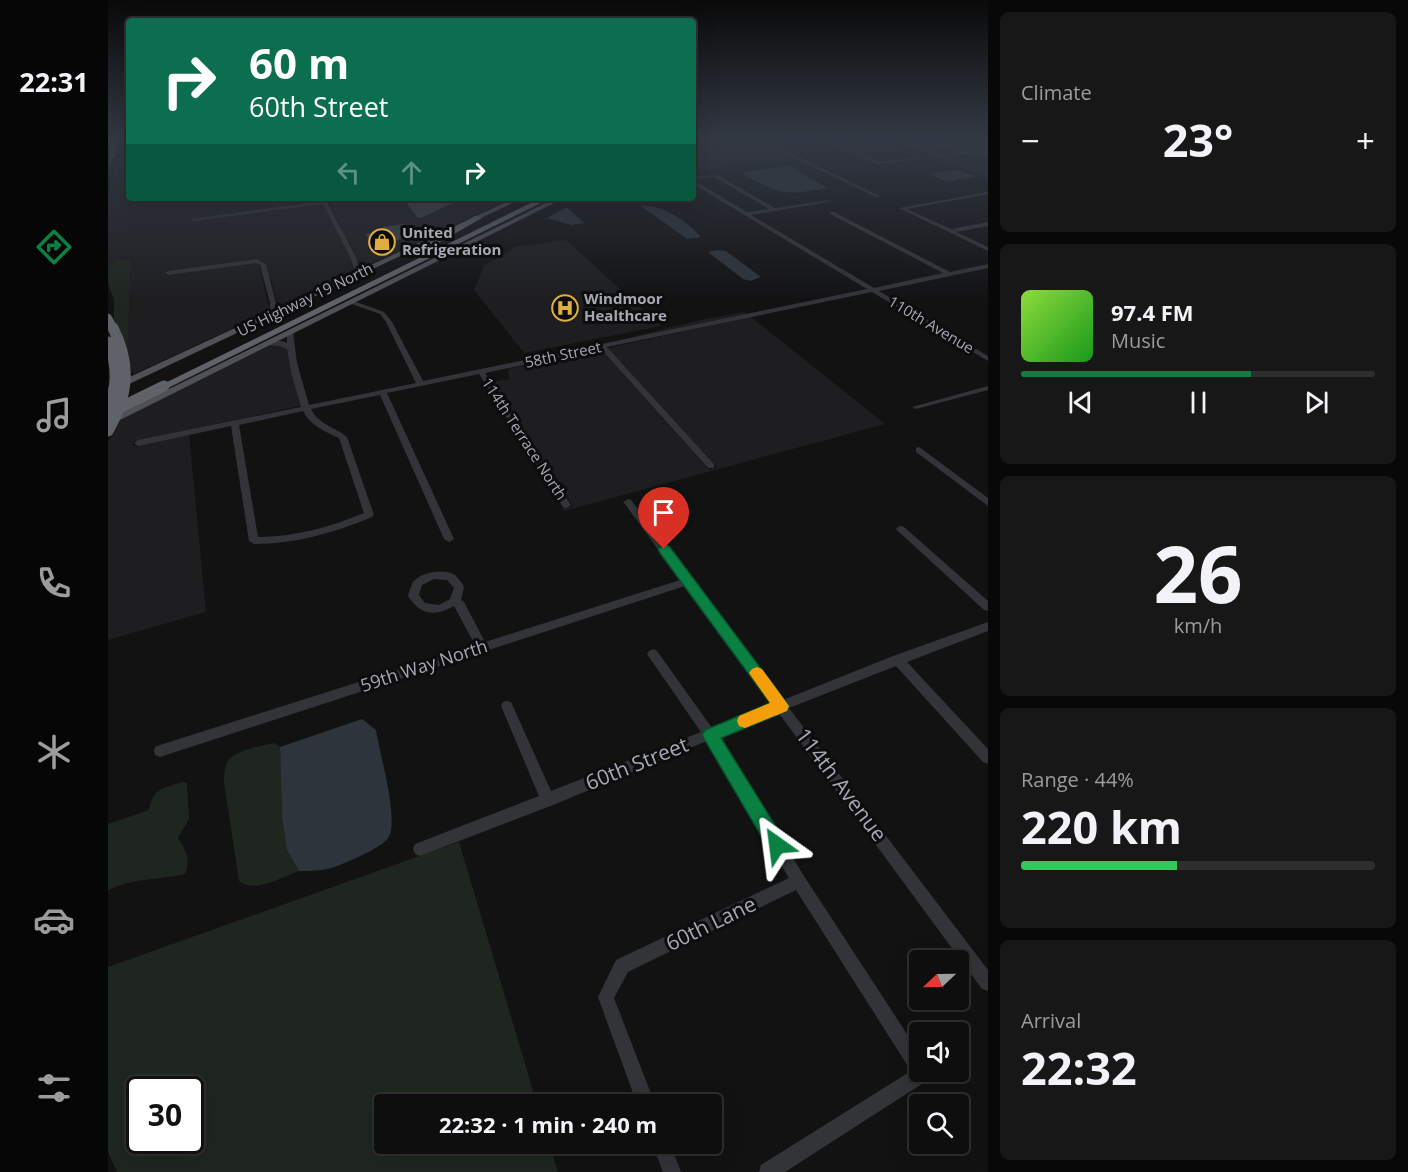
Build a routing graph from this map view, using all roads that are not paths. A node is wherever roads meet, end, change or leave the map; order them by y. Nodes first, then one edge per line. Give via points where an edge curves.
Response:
1 (711, 193) edge
2 (743, 193) edge
3 (871, 193) edge
4 (988, 193) edge
5 (878, 196) dead end
6 (317, 201) edge
7 (325, 201) edge
8 (514, 201) edge
9 (527, 201) edge
10 (542, 201) edge
11 (555, 201) edge
12 (828, 201) dead end
13 (775, 210) junction
14 (832, 213) dead end
15 (746, 214) junction
16 (478, 218) junction
17 (194, 219) dead end
18 (988, 224) edge
19 (499, 229) junction
20 (950, 231) junction
21 (988, 249) edge
22 (356, 263) junction
23 (398, 263) junction
24 (375, 265) junction
25 (988, 266) edge
26 (168, 273) dead end
27 (358, 273) junction
28 (949, 274) junction
29 (383, 278) junction
30 (873, 290) junction
31 (351, 302) junction
32 (273, 303) junction
33 (291, 305) junction
34 (272, 314) junction
35 (108, 318) edge
36 (290, 333) junction
37 (108, 342) edge
38 (268, 344) junction
39 (603, 347) junction
40 (291, 348) junction
41 (988, 359) edge
42 (481, 372) junction
43 (141, 376) junction
44 (108, 383) edge
45 (126, 383) junction
46 (421, 385) junction
47 (160, 387) junction
48 (988, 388) edge
49 (108, 391) edge
50 (382, 391) junction
51 (108, 401) edge
52 (306, 407) junction
53 (916, 407) dead end
54 (108, 417) edge
55 (234, 422) junction
56 (108, 431) edge
57 (138, 443) dead end
58 (919, 450) dead end
59 (711, 466) dead end
60 (628, 502) dead end
61 (988, 503) edge
62 (566, 505) dead end
63 (901, 529) dead end
64 (449, 539) dead end
65 (688, 581) junction
66 (455, 601) dead end
67 (988, 607) edge
68 (988, 626) edge
69 (482, 648) junction
70 (653, 654) dead end
71 (897, 659) junction
72 (507, 706) dead end
73 (781, 706) junction
74 (710, 735) junction
75 (160, 752) dead end
76 (988, 758) edge
77 (548, 800) junction
78 (420, 849) dead end
79 (799, 881) junction
80 (988, 983) edge
81 (909, 1055) edge
82 (909, 1079) edge
83 (642, 1094) edge
84 (665, 1154) edge
85 (672, 1172) edge
86 (768, 1172) edge

1 - 15 street, 110th Avenue
2 - 13 street
3 - 5 street
4 - 20 street via 902,208
6 - 17 street
7 - 22 street
8 - 16 main road
9 - 23 highway, US Highway 19 North
10 - 29 highway, US Highway 19 North
11 - 19 main road
12 - 13 street
13 - 15 street
14 - 28 street
15 - 30 street, 110th Avenue
16 - 23 highway
16 - 24 main road
18 - 20 street
19 - 29 highway
19 - 31 main road
20 - 21 street
22 - 24 street
22 - 27 street
23 - 47 highway, US Highway 19 North
24 - 27 main road
25 - 28 street, 58th Street
26 - 32 street via 250,261 262,264
27 - 33 main road
28 - 30 street, 58th Street
29 - 47 highway, US Highway 19 North
30 - 39 street, 58th Street
30 - 41 street, 110th Avenue
31 - 36 main road
31 - 46 street via 382,313
32 - 33 street
32 - 34 street
33 - 34 main road
34 - 43 main road
35 - 56 highway, bridge via 124,353 127,375 124,402
36 - 38 main road
36 - 40 street
37 - 54 highway, bridge via 116,366 116,390
38 - 40 street via 282,343
38 - 47 main road
39 - 42 street, 58th Street
39 - 59 street
40 - 52 street
42 - 46 street, 58th Street
42 - 62 street, 114th Terrace North
43 - 45 main road
43 - 47 main road via 131,386 132,394 147,398
44 - 45 main road
45 - 49 main road
46 - 50 street, 58th Street
47 - 51 highway, US Highway 19 North, bridge
47 - 54 highway, US Highway 19 North, bridge
47 - 54 main road via 122,416
48 - 53 street
50 - 52 street, 58th Street
50 - 64 street
52 - 55 street, 58th Street
52 - 55 street via 312,420 343,437 369,515 279,542 254,541
55 - 57 street, 58th Street
58 - 61 street
60 - 65 street, 114th Avenue
63 - 67 street
65 - 69 street, 59th Way North
65 - 73 street, 114th Avenue
66 - 69 street
68 - 71 street, 60th Street
69 - 75 street, 59th Way North
70 - 74 street
71 - 73 street, 60th Street
71 - 76 street
72 - 77 street
73 - 74 street, 60th Street
73 - 80 street, 114th Avenue
74 - 77 street, 60th Street
74 - 79 street
77 - 78 street, 60th Street
79 - 81 street
79 - 83 street, 60th Lane via 622,966 606,997
82 - 86 street
84 - 85 street

